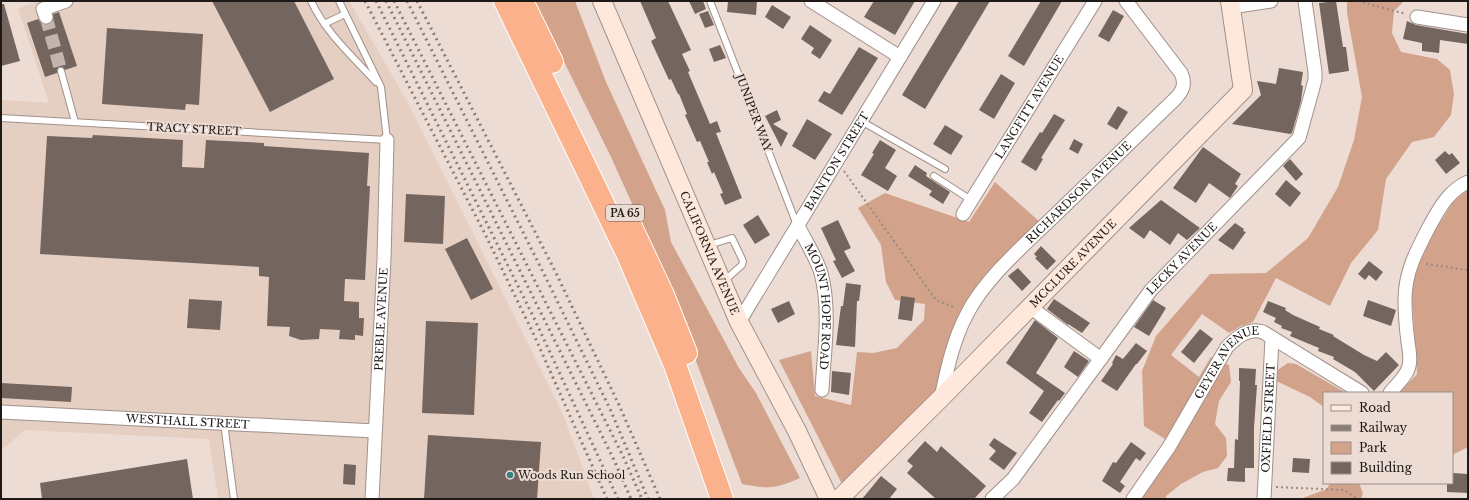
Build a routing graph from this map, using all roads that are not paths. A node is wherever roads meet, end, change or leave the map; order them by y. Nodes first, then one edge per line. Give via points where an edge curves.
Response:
1 (311, 1) edge
2 (339, 1) edge
3 (505, 1) edge
4 (522, 1) edge
5 (602, 1) edge
6 (710, 1) edge
7 (811, 1) edge
8 (934, 1) edge
9 (1095, 1) edge
10 (1126, 1) edge
11 (1271, 1) edge
12 (1305, 1) edge
13 (60, 2) edge
14 (1231, 4) edge
15 (345, 14) junction
16 (46, 16) dead end
17 (1417, 17) road end
18 (324, 24) junction
19 (1468, 25) edge
20 (900, 57) junction
21 (61, 71) tunnel mouth
22 (381, 87) junction
23 (1, 118) edge
24 (861, 121) junction
25 (75, 122) junction
26 (388, 140) junction
27 (945, 169) dead end
28 (934, 176) dead end
29 (1468, 182) edge
30 (972, 201) junction
31 (963, 214) dead end
32 (798, 226) junction
33 (707, 246) junction
34 (722, 282) junction
35 (1030, 307) junction
36 (739, 322) junction
37 (1272, 338) junction
38 (1100, 359) junction
39 (822, 390) dead end
40 (1360, 392) edge
41 (1391, 392) edge
42 (941, 398) junction
43 (1, 412) edge
44 (224, 423) junction
45 (375, 431) junction
46 (706, 432) junction
47 (1265, 493) edge
48 (234, 499) edge
49 (372, 499) edge
50 (722, 499) edge
51 (737, 499) edge
52 (829, 499) edge
53 (839, 499) edge
54 (992, 499) edge
55 (1133, 499) edge

1 - 18 lane
2 - 15 lane
3 - 46 highway, PA 65 via 627,253
4 - 46 highway, PA 65 via 663,294 684,349
5 - 33 street, CALIFORNIA AVENUE
6 - 32 lane, JUNIPER WAY
7 - 20 street
8 - 20 street, BAINTON STREET
9 - 30 street, LANGFITT AVENUE
10 - 42 street, RICHARDSON AVENUE via 1181,73 1184,82 1182,92 1011,258 982,290 961,327 946,371
11 - 14 street
12 - 38 street, LECKY AVENUE via 1315,72 1299,138 1151,290
13 - 16 street via 43,9
14 - 35 street, MCCLURE AVENUE via 1243,90
15 - 18 lane
15 - 22 lane
17 - 19 street
18 - 22 lane
20 - 24 street, BAINTON STREET
21 - 25 lane
22 - 26 lane
23 - 25 lane, TRACY STREET
24 - 27 lane
24 - 32 street, BAINTON STREET
25 - 26 lane, TRACY STREET
26 - 45 street, PREBLE AVENUE
28 - 30 lane
29 - 41 street via 1456,189 1444,202 1412,262 1405,298 1409,366
30 - 31 street, LANGFITT AVENUE
32 - 36 street, BAINTON STREET
32 - 39 street, MOUNT HOPE ROAD via 820,272 826,299
33 - 34 street, CALIFORNIA AVENUE
33 - 34 lane via 732,238 743,261 742,265
34 - 36 street, CALIFORNIA AVENUE
35 - 38 street
35 - 42 street, MCCLURE AVENUE
36 - 52 street, CALIFORNIA AVENUE via 797,431
37 - 40 street, GEYER AVENUE
37 - 47 street, OXFIELD STREET
37 - 55 street, GEYER AVENUE via 1263,332 1252,330 1227,347 1169,447
38 - 54 street, LECKY AVENUE via 1013,479
42 - 53 street, MCCLURE AVENUE
43 - 44 street, WESTHALL STREET
44 - 45 street, WESTHALL STREET
44 - 48 lane
45 - 49 street, PREBLE AVENUE
46 - 50 highway, PA 65
46 - 51 highway, PA 65

